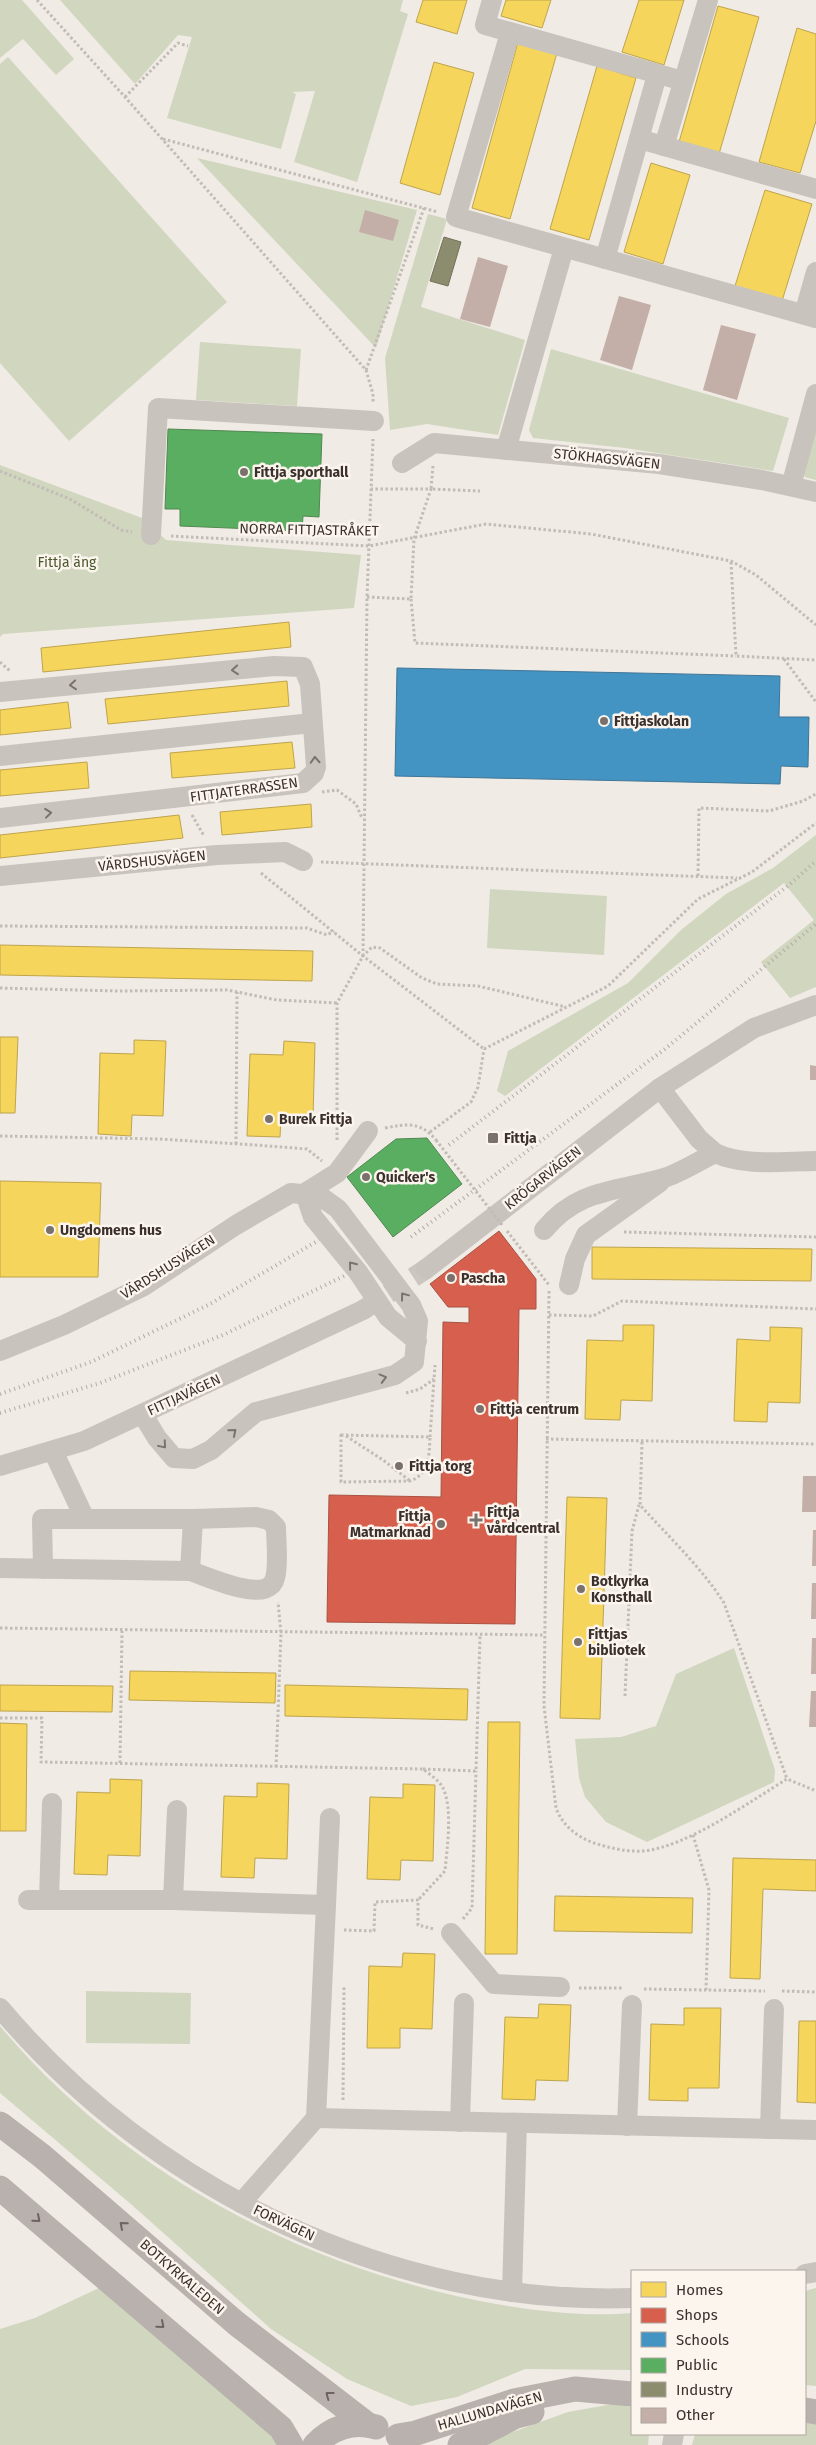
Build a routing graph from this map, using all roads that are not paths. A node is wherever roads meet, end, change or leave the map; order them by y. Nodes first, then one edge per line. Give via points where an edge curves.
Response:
1 (492, 0) edge
2 (708, 0) edge
3 (510, 33) junction
4 (657, 75) junction
5 (683, 82) junction
6 (639, 139) junction
7 (664, 146) junction
8 (816, 189) edge
9 (564, 248) junction
10 (605, 259) junction
11 (816, 272) edge
12 (810, 316) edge
13 (816, 394) edge
14 (374, 421) road end
15 (506, 450) junction
16 (402, 463) dead end
17 (791, 486) junction
18 (816, 492) edge
19 (151, 535) road end
20 (0, 692) edge
21 (312, 723) junction
22 (0, 756) edge
23 (0, 818) edge
24 (303, 861) road end
25 (0, 876) edge
26 (816, 1005) edge
27 (660, 1088) junction
28 (368, 1131) road end
29 (715, 1153) junction
30 (816, 1161) edge
31 (667, 1176) junction
32 (306, 1194) junction
33 (544, 1230) dead end
34 (426, 1269) tunnel mouth
35 (569, 1285) dead end
36 (363, 1310) tunnel mouth
37 (0, 1351) edge
38 (143, 1415) junction
39 (53, 1451) junction
40 (0, 1466) edge
41 (85, 1519) junction
42 (193, 1519) junction
43 (0, 1568) edge
44 (43, 1569) junction
45 (190, 1571) junction
46 (52, 1803) dead end
47 (177, 1810) dead end
48 (330, 1818) dead end
49 (28, 1900) dead end
50 (48, 1900) junction
51 (173, 1900) junction
52 (326, 1904) junction
53 (451, 1933) road end
54 (560, 1988) dead end
55 (774, 1997) road end
56 (464, 2003) dead end
57 (632, 2005) dead end
58 (0, 2008) edge
59 (316, 2118) junction
60 (460, 2122) junction
61 (517, 2123) junction
62 (0, 2124) edge
63 (627, 2126) junction
64 (770, 2129) junction
65 (816, 2130) edge
66 (0, 2188) edge
67 (241, 2203) junction
68 (512, 2292) junction
69 (631, 2298) edge
70 (622, 2394) edge
71 (368, 2424) junction
72 (401, 2441) edge
73 (291, 2445) edge
74 (315, 2445) edge
75 (460, 2445) edge

1 - 3 street via 485,25
2 - 5 street
3 - 4 street
3 - 9 street via 456,218
4 - 5 street
4 - 6 street
5 - 7 street
6 - 7 street
6 - 10 street
7 - 8 street
9 - 10 street
9 - 15 street
10 - 12 street
11 - 12 street
13 - 17 street
14 - 19 street via 158,408
15 - 16 street, STÖKHAGSVÄGEN via 434,443
15 - 17 street, STÖKHAGSVÄGEN via 659,464
17 - 18 street, STÖKHAGSVÄGEN
21 -> 20 street, FITTJATERRASSEN via 310,684 303,667 294,665
21 - 22 street
23 -> 21 street, FITTJATERRASSEN via 303,783 316,767
24 - 25 street, VÄRDSHUSVÄGEN via 285,852 217,855
26 - 27 street, KRÖGARVÄGEN via 754,1028
27 - 29 street via 699,1140
27 - 34 street, KRÖGARVÄGEN
28 - 32 street via 338,1173
29 - 30 street via 742,1161
29 - 31 street
31 - 33 street via 584,1198 556,1215
31 - 35 street via 586,1235
32 - 37 street, VÄRDSHUSVÄGEN via 291,1193 144,1286 64,1325
38 -> 32 street, VÄRDSHUSVÄGEN via 174,1458 193,1459 211,1450 256,1412 395,1375 414,1362 418,1321 411,1305 338,1209 320,1196
36 - 38 street, FITTJAVÄGEN
38 - 39 street, FITTJAVÄGEN via 84,1442
39 - 40 street, FITTJAVÄGEN
39 - 41 street
41 - 42 street
41 - 44 street via 42,1519
42 - 45 street
42 - 45 street via 256,1517 269,1520 276,1527 275,1579 271,1586 258,1591 245,1590
43 - 44 street
44 - 45 street
46 - 50 street
47 - 51 street
48 - 52 street
49 - 50 street
50 - 51 street
51 - 52 street
52 - 59 street
53 - 54 street via 494,1984
55 - 64 street
56 - 60 street
57 - 63 street
58 - 67 street, FORVÄGEN via 37,2049 94,2101 143,2140
59 - 60 street
59 - 67 street
60 - 61 street
61 - 63 street
61 - 68 street
71 -> 62 main road, BOTKYRKALEDEN via 237,2324 42,2156
63 - 64 street
64 - 65 street
66 -> 73 main road via 281,2428
67 - 68 street, FORVÄGEN via 293,2229 367,2258 417,2274
68 - 69 street, FORVÄGEN
70 - 72 main road, HALLUNDAVÄGEN via 575,2389 514,2401 416,2433
70 - 75 main road, HALLUNDAVÄGEN via 516,2416
71 - 72 main road via 386,2430
71 - 74 main road via 336,2429

